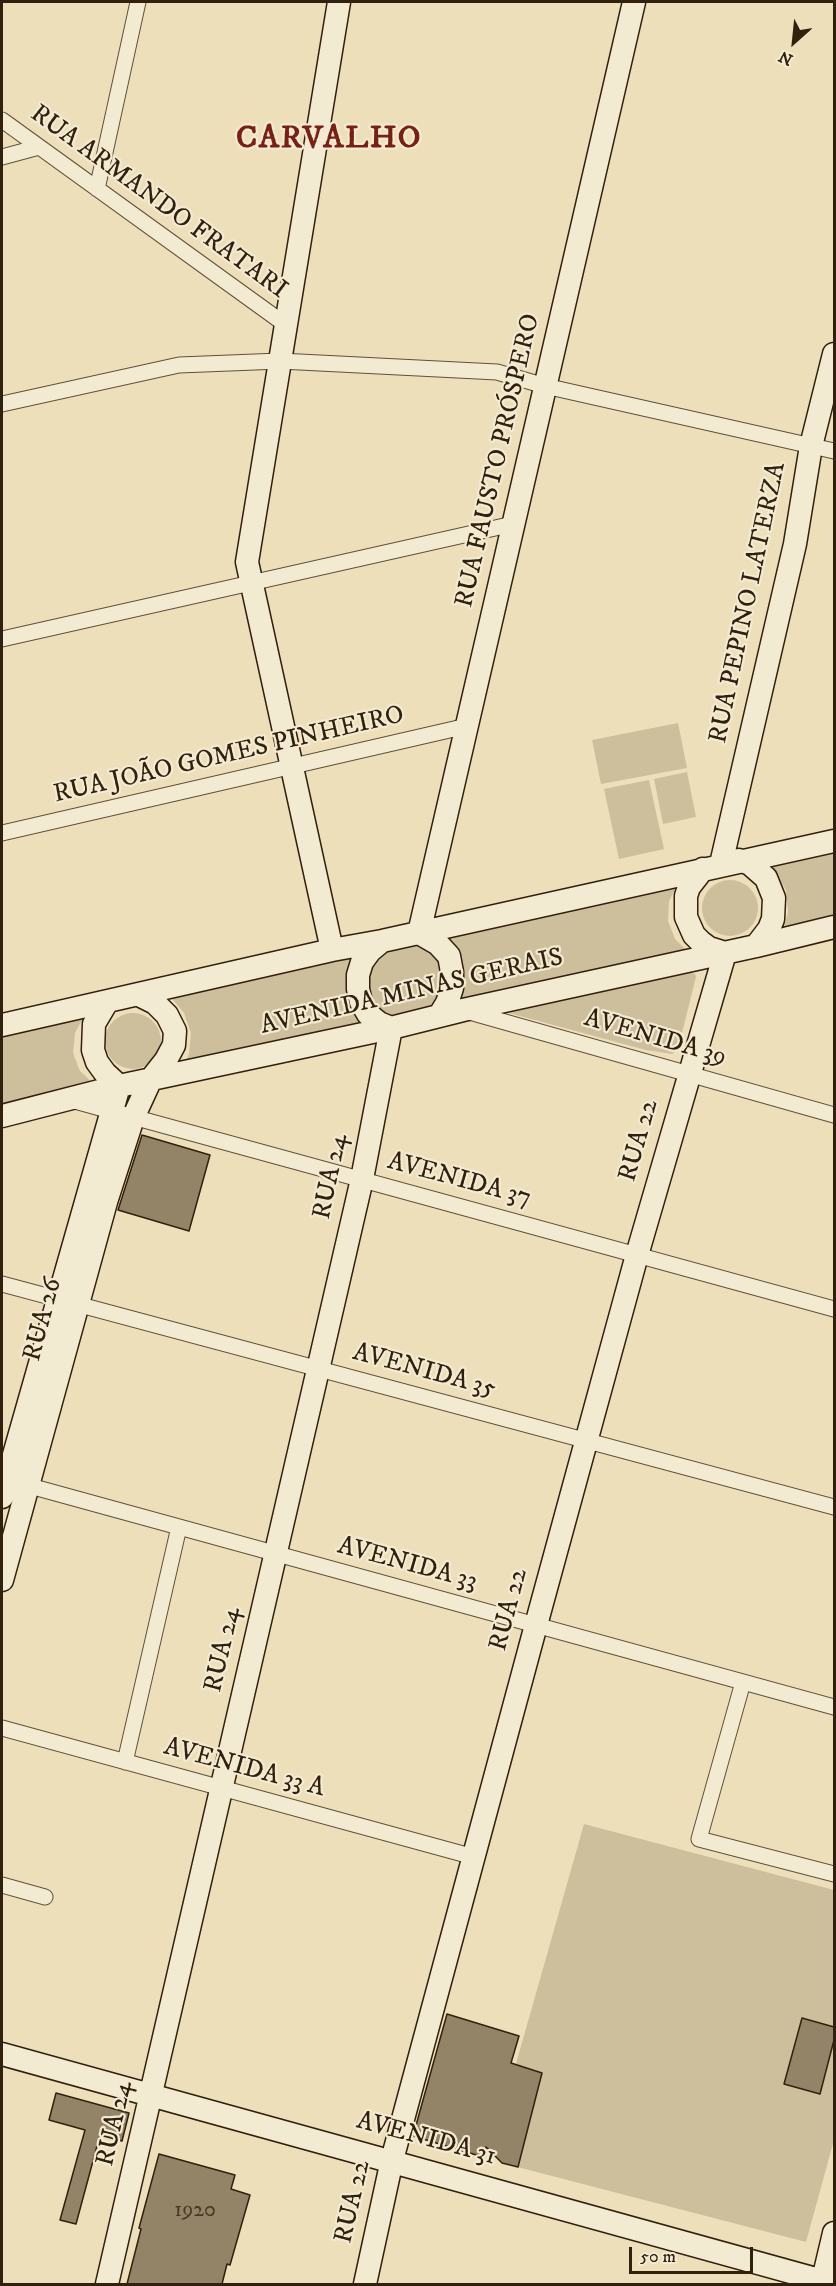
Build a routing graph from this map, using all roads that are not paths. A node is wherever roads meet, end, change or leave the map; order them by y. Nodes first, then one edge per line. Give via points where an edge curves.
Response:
1 (138, 2) edge
2 (339, 2) edge
3 (634, 2) edge
4 (2, 120) edge
5 (39, 147) junction
6 (2, 157) edge
7 (97, 189) junction
8 (286, 325) junction
9 (834, 354) edge
10 (280, 362) junction
11 (545, 386) junction
12 (2, 404) edge
13 (811, 446) junction
14 (834, 451) edge
15 (513, 524) junction
16 (250, 583) junction
17 (2, 639) edge
18 (467, 726) junction
19 (291, 766) junction
20 (2, 832) edge
21 (834, 841) edge
22 (721, 864) junction
23 (834, 927) edge
24 (420, 933) junction
25 (382, 941) junction
26 (756, 946) junction
27 (332, 950) junction
28 (725, 953) junction
29 (139, 995) junction
30 (107, 1002) junction
31 (463, 1010) junction
32 (439, 1016) junction
33 (2, 1025) edge
34 (391, 1028) junction
35 (689, 1073) junction
36 (151, 1079) junction
37 (119, 1086) junction
38 (70, 1100) junction
39 (111, 1112) junction
40 (834, 1115) edge
41 (2, 1116) edge
42 (133, 1118) junction
43 (362, 1179) junction
44 (96, 1200) junction
45 (637, 1255) junction
46 (2, 1284) edge
47 (67, 1301) junction
48 (834, 1309) edge
49 (318, 1369) junction
50 (586, 1440) junction
51 (9, 1485) edge
52 (834, 1507) edge
53 (179, 1527) junction
54 (275, 1553) junction
55 (2, 1580) edge
56 (536, 1625) junction
57 (743, 1682) junction
58 (834, 1707) edge
59 (2, 1728) edge
60 (125, 1762) junction
61 (221, 1788) junction
62 (474, 1857) junction
63 (834, 1874) edge
64 (2, 1885) edge
65 (45, 1897) dead end
66 (2, 2054) edge
67 (152, 2095) junction
68 (392, 2160) junction
69 (834, 2233) edge
70 (826, 2283) edge
71 (107, 2284) edge
72 (365, 2284) edge

1 - 7 street
2 - 8 street
3 - 11 street, RUA FAUSTO PRÓSPERO
4 - 5 street, RUA ARMANDO FRATARI
5 - 6 street
5 - 7 street, RUA ARMANDO FRATARI
7 - 8 street, RUA ARMANDO FRATARI
8 - 10 street
9 - 13 street, RUA PEPINO LATERZA
10 - 11 street via 497,372
10 - 12 street via 179,365
10 - 16 street via 247,562
11 - 13 street
11 - 15 street, RUA FAUSTO PRÓSPERO
13 - 14 street
13 - 22 street, RUA PEPINO LATERZA via 795,544
15 - 16 street
15 - 18 street, RUA FAUSTO PRÓSPERO
16 - 17 street
16 - 19 street
18 - 19 street, RUA JOÃO GOMES PINHEIRO
18 - 24 street, RUA FAUSTO PRÓSPERO
19 - 20 street, RUA JOÃO GOMES PINHEIRO
19 - 27 street
21 - 22 street
22 - 24 street
22 - 26 street via 759,870 771,887 773,919
22 - 28 street via 689,887 686,917 701,942
23 - 26 street, AVENIDA MINAS GERAIS
24 - 25 street
24 - 32 street via 449,956 452,988
25 - 27 street
25 - 34 street via 362,962 358,989 368,1014
26 - 28 street, AVENIDA MINAS GERAIS
27 - 29 street
28 - 31 street, AVENIDA MINAS GERAIS
28 - 35 street, RUA 22
29 - 30 street
29 - 36 street via 167,1015 175,1031 174,1045
30 - 33 street
30 - 37 street via 94,1024 93,1050 105,1073
31 - 32 street, AVENIDA MINAS GERAIS
31 - 35 street, AVENIDA 39
32 - 34 street, AVENIDA MINAS GERAIS
34 - 36 street, AVENIDA MINAS GERAIS
34 - 43 street, RUA 24
35 - 40 street, AVENIDA 39
35 - 45 street, RUA 22
36 - 37 street, AVENIDA MINAS GERAIS
36 - 42 street, RUA 26
37 - 38 street, AVENIDA MINAS GERAIS
37 - 39 street, RUA 26
38 - 39 street, AVENIDA 37
38 - 41 street, AVENIDA MINAS GERAIS
39 - 42 street, AVENIDA 37
39 - 44 street, RUA 26
42 - 43 street, AVENIDA 37
42 - 44 street, RUA 26
43 - 45 street, AVENIDA 37
43 - 49 street, RUA 24
44 - 47 street, RUA 26
45 - 48 street, AVENIDA 37
45 - 50 street, RUA 22
46 - 47 street, AVENIDA 35
47 - 49 street, AVENIDA 35
47 - 51 street, RUA 26
49 - 50 street, AVENIDA 35
49 - 54 street, RUA 24
50 - 52 street, AVENIDA 35
50 - 56 street, RUA 22
51 - 53 street, AVENIDA 33
51 - 55 street, RUA 26
53 - 54 street, AVENIDA 33
53 - 60 street
54 - 56 street, AVENIDA 33
54 - 61 street, RUA 24
56 - 57 street, AVENIDA 33
56 - 62 street, RUA 22
57 - 58 street, AVENIDA 33
57 - 63 street via 699,1839
59 - 60 street, AVENIDA 33 A
60 - 61 street, AVENIDA 33 A
61 - 62 street, AVENIDA 33 A
61 - 67 street, RUA 24
62 - 68 street, RUA 22
64 - 65 street
66 - 67 street, AVENIDA 31
67 - 68 street, AVENIDA 31
67 - 71 street, RUA 24
68 - 70 street, AVENIDA 31
68 - 72 street, RUA 22
69 - 70 street

